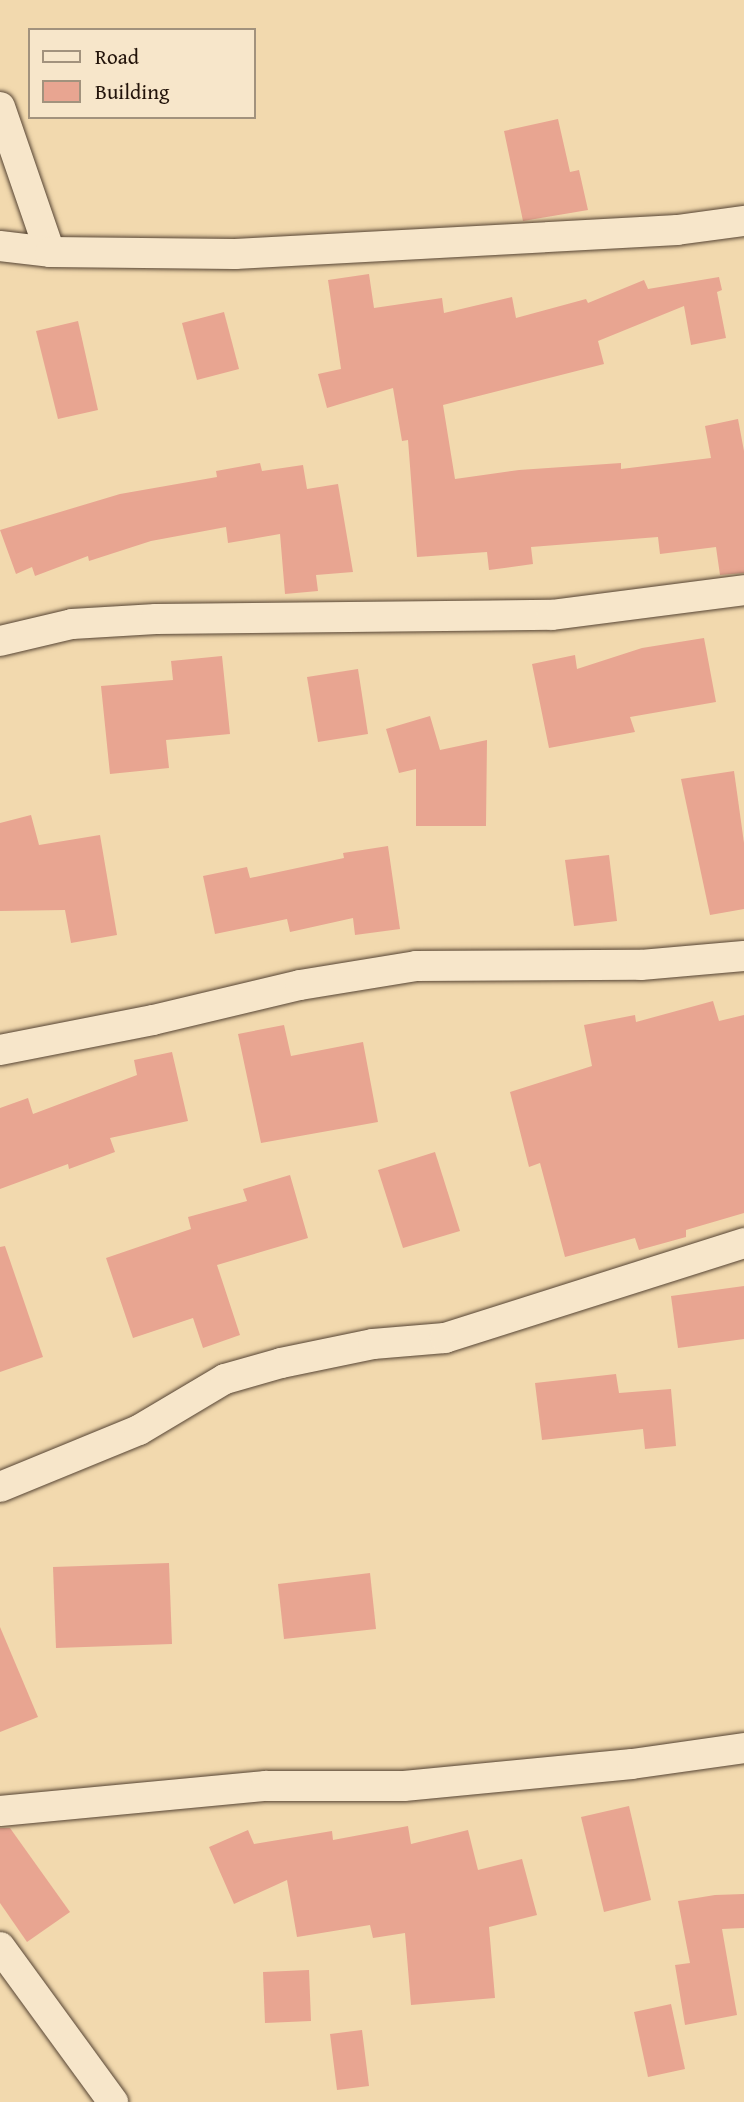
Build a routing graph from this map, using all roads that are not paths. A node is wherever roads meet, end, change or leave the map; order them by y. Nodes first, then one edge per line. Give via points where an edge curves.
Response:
1 (0, 107) edge
2 (744, 221) edge
3 (0, 246) edge
4 (50, 252) junction
5 (744, 590) edge
6 (0, 641) edge
7 (744, 956) edge
8 (0, 1050) edge
9 (744, 1243) edge
10 (0, 1487) edge
11 (744, 1748) edge
12 (0, 1811) edge
13 (0, 1947) edge
14 (113, 2102) edge

1 - 4 street
2 - 4 street via 677,230 236,254
3 - 4 street
5 - 6 street via 552,615 72,624
7 - 8 street via 641,965 416,966 300,985
9 - 10 street via 445,1338 373,1344 225,1379 139,1430
11 - 12 street via 404,1786 266,1786
13 - 14 street

